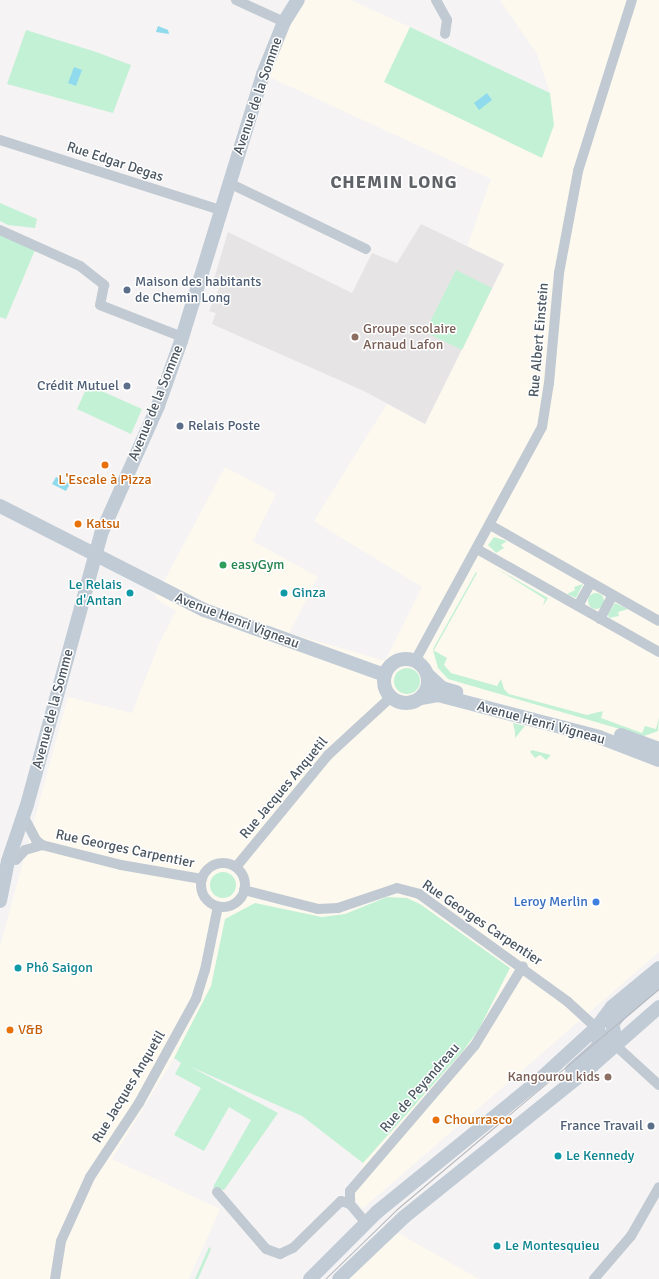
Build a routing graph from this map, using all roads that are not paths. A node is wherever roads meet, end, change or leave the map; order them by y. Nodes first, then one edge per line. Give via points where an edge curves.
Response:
1 (236, 0) edge
2 (298, 0) edge
3 (436, 0) edge
4 (632, 0) edge
5 (284, 22) junction
6 (445, 34) dead end
7 (0, 140) edge
8 (229, 183) junction
9 (221, 210) junction
10 (0, 230) edge
11 (366, 249) dead end
12 (182, 337) junction
13 (0, 506) edge
14 (490, 525) junction
15 (477, 549) junction
16 (95, 554) junction
17 (591, 583) junction
18 (613, 595) junction
19 (578, 606) junction
20 (600, 619) junction
21 (659, 621) edge
22 (659, 652) edge
23 (415, 660) junction
24 (385, 675) junction
25 (428, 675) junction
26 (391, 697) junction
27 (421, 698) junction
28 (659, 749) edge
29 (659, 760) edge
30 (26, 816) junction
31 (42, 845) junction
32 (16, 860) junction
33 (236, 867) junction
34 (3, 876) edge
35 (202, 879) junction
36 (244, 890) junction
37 (0, 901) edge
38 (218, 906) junction
39 (523, 966) junction
40 (659, 968) edge
41 (659, 981) edge
42 (659, 1007) edge
43 (597, 1027) junction
44 (617, 1045) junction
45 (659, 1085) edge
46 (534, 1113) junction
47 (659, 1187) edge
48 (217, 1192) dead end
49 (350, 1204) junction
50 (366, 1222) junction
51 (55, 1279) edge
52 (310, 1279) edge
53 (339, 1279) edge
54 (594, 1279) edge

1 - 5 street
2 - 5 main road, Avenue de la Somme
3 - 6 street via 446,20
4 - 14 street, Rue Albert Einstein via 578,171 559,273 549,383 542,427
5 - 8 main road, Avenue de la Somme via 263,74
7 - 9 street, Rue Edgar Degas
8 - 9 main road, Avenue de la Somme
8 - 11 street
9 - 12 main road, Avenue de la Somme
10 - 12 street via 80,266 104,285 100,305
12 - 16 main road, Avenue de la Somme via 158,406 101,534
13 - 16 main road, Avenue Henri Vigneau
14 - 15 street, Rue Albert Einstein
14 - 17 street
15 - 19 street
15 - 23 street, Rue Albert Einstein
16 - 24 main road, Avenue Henri Vigneau via 173,597 204,610
16 - 30 main road, Avenue de la Somme
17 - 18 street
17 - 19 street
18 - 20 street
18 - 21 street
19 - 20 street
20 - 22 street
23 - 24 main road via 400,660 394,663
23 - 25 main road, Avenue Henri Vigneau
24 - 26 main road via 385,687
25 - 27 main road via 428,687
25 - 28 main road, Avenue Henri Vigneau via 442,688 603,729
26 - 27 main road, Avenue Henri Vigneau via 409,703
26 - 33 street, Rue Jacques Anquetil via 328,755
27 - 29 main road, Avenue Henri Vigneau via 438,695 454,699 599,737
30 - 31 street via 36,840
30 - 32 main road, Avenue de la Somme
30 - 34 main road, Avenue de la Somme
31 - 32 street via 25,850
31 - 35 street, Rue Georges Carpentier via 121,865
32 - 34 main road, Avenue de la Somme
33 - 35 street via 215,864 205,872
33 - 36 street via 243,874
34 - 37 main road, Avenue de la Somme
35 - 38 street via 202,891 206,898
36 - 38 street via 237,902
36 - 39 street, Rue Georges Carpentier via 318,909 338,908 397,888 419,894
38 - 51 street, Rue Jacques Anquetil via 196,1000 139,1103 90,1177 61,1241
39 - 43 street, Rue Georges Carpentier
39 - 49 street, Rue de Peyandreau via 475,1045 350,1191
40 - 43 main road via 612,1007
41 - 44 main road via 612,1024
42 - 44 main road
43 - 44 street, Rue Georges Carpentier
43 - 46 main road via 600,1046 547,1091
43 - 50 main road via 536,1083
44 - 45 street, Rue Georges Carpentier
44 - 46 main road
46 - 53 main road via 404,1217
47 - 54 street via 631,1236
48 - 49 street via 266,1249 280,1254 293,1248 341,1201
49 - 50 street
50 - 52 main road

